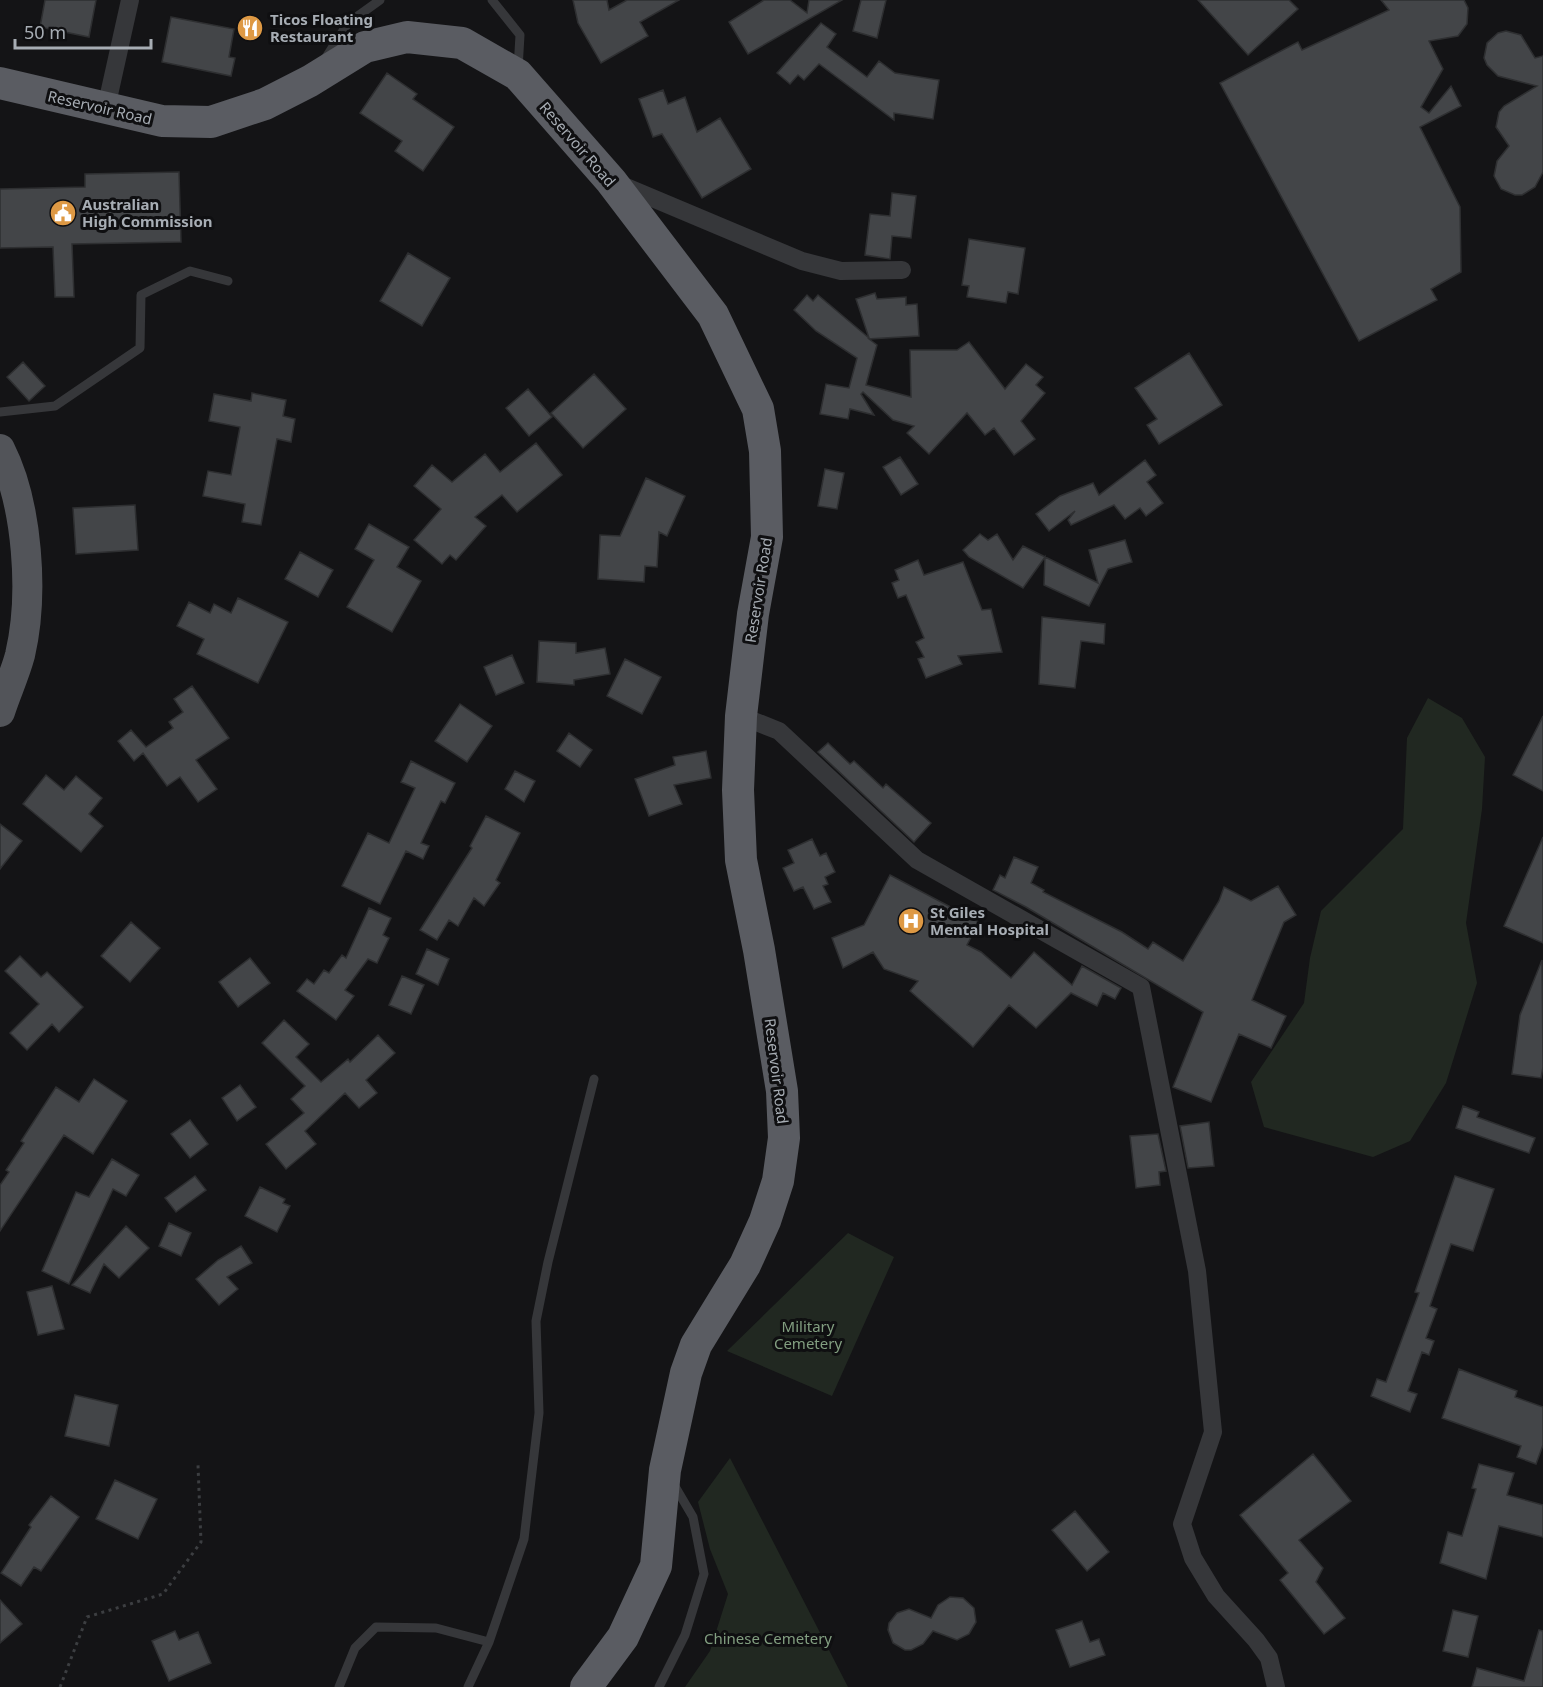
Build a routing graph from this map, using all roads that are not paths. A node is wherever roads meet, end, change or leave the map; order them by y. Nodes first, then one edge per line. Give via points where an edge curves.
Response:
1 (130, 0) edge
2 (380, 0) edge
3 (492, 0) edge
4 (518, 75) junction
5 (310, 81) junction
6 (0, 83) edge
7 (106, 108) junction
8 (611, 181) junction
9 (902, 270) dead end
10 (228, 281) dead end
11 (0, 412) edge
12 (0, 449) edge
13 (0, 712) edge
14 (741, 716) junction
15 (594, 1079) dead end
16 (665, 1470) junction
17 (489, 1642) junction
18 (339, 1687) edge
19 (468, 1687) edge
20 (586, 1687) edge
21 (659, 1687) edge
22 (1276, 1687) edge

1 - 7 street
2 - 5 lane via 348,23
3 - 4 lane via 520,35
4 - 5 highway, Reservoir Road via 462,43 407,37 364,46
4 - 8 highway, Reservoir Road
5 - 7 highway, Reservoir Road via 265,104 211,122 162,121
6 - 7 highway, Reservoir Road
8 - 9 street via 802,261 841,271
8 - 14 highway, Reservoir Road via 713,315 758,409 765,451 767,537
10 - 11 lane via 190,271 141,295 140,348 55,406
12 - 13 main road via 10,468 24,535 26,596 20,655
14 - 16 highway, Reservoir Road via 741,860 782,1091 784,1138 778,1181 765,1221 745,1265 696,1345
14 - 22 street via 779,731 917,860 1142,987 1197,1271 1213,1432 1182,1524 1193,1558 1216,1596 1269,1658
15 - 17 lane via 536,1322 539,1413 524,1539
16 - 20 highway, Reservoir Road via 656,1566 622,1637
16 - 21 lane via 693,1516 704,1574 685,1635
17 - 18 lane via 436,1628 376,1627 355,1648
17 - 19 lane

